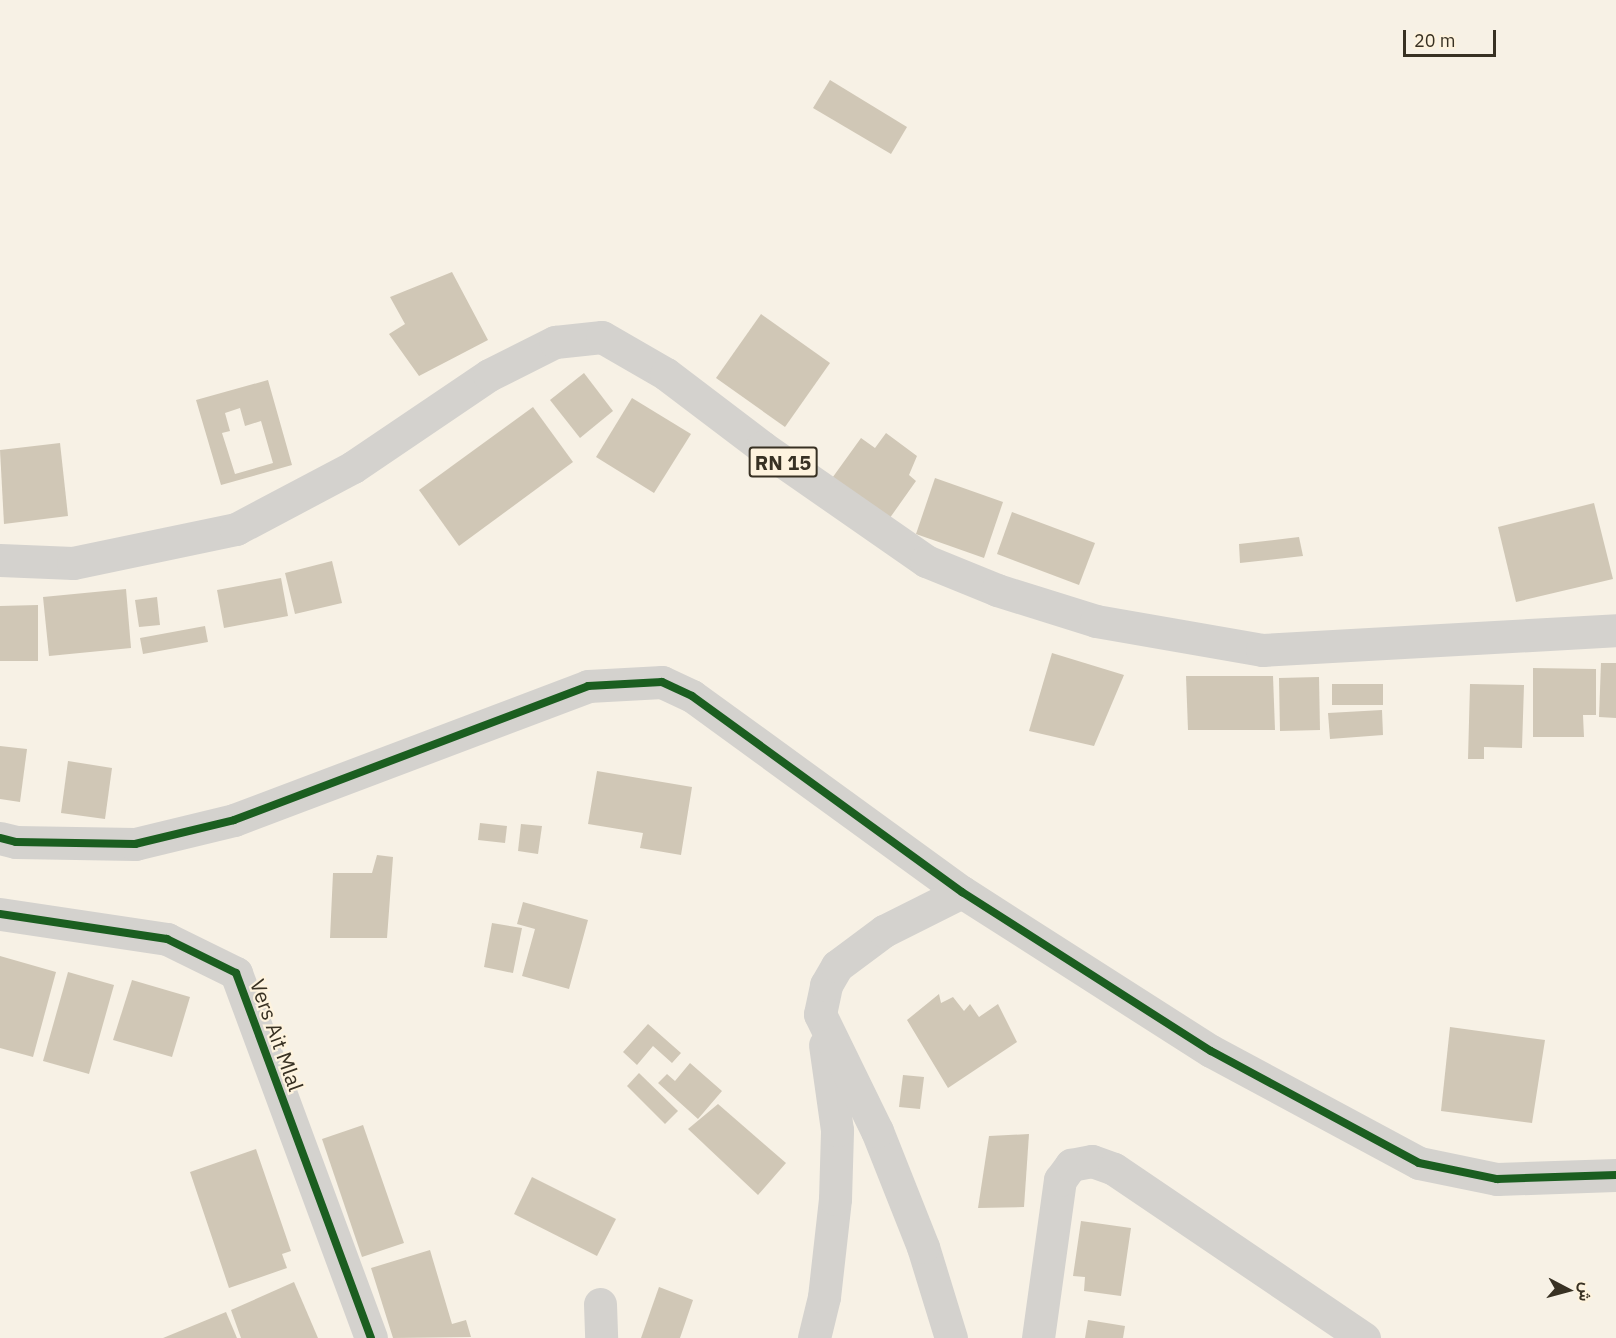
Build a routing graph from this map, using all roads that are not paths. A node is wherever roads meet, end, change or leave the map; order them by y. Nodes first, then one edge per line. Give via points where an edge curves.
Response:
1 (0, 560) edge
2 (1616, 630) edge
3 (0, 838) edge
4 (962, 892) junction
5 (0, 914) edge
6 (820, 1014) junction
7 (1616, 1175) edge
8 (600, 1304) dead end
9 (371, 1338) edge
10 (601, 1338) edge
11 (814, 1338) edge
12 (951, 1338) edge
13 (1038, 1338) edge
14 (1364, 1338) edge

1 - 2 street, RN 15 via 73,563 236,529 353,467 489,375 555,342 602,337 666,374 762,447 926,561 997,590 1096,621 1262,650
3 - 4 street via 16,842 135,844 234,820 588,686 662,682 692,696
4 - 6 street via 884,932 837,966 826,985
4 - 7 street via 1211,1051 1419,1162 1497,1179
5 - 9 street, Vers Ait Mlal via 167,939 236,973
6 - 11 street via 837,1130 835,1199 824,1297
6 - 12 street via 877,1131 923,1247
8 - 10 street
13 - 14 street via 1060,1180 1071,1165 1092,1161 1114,1169

